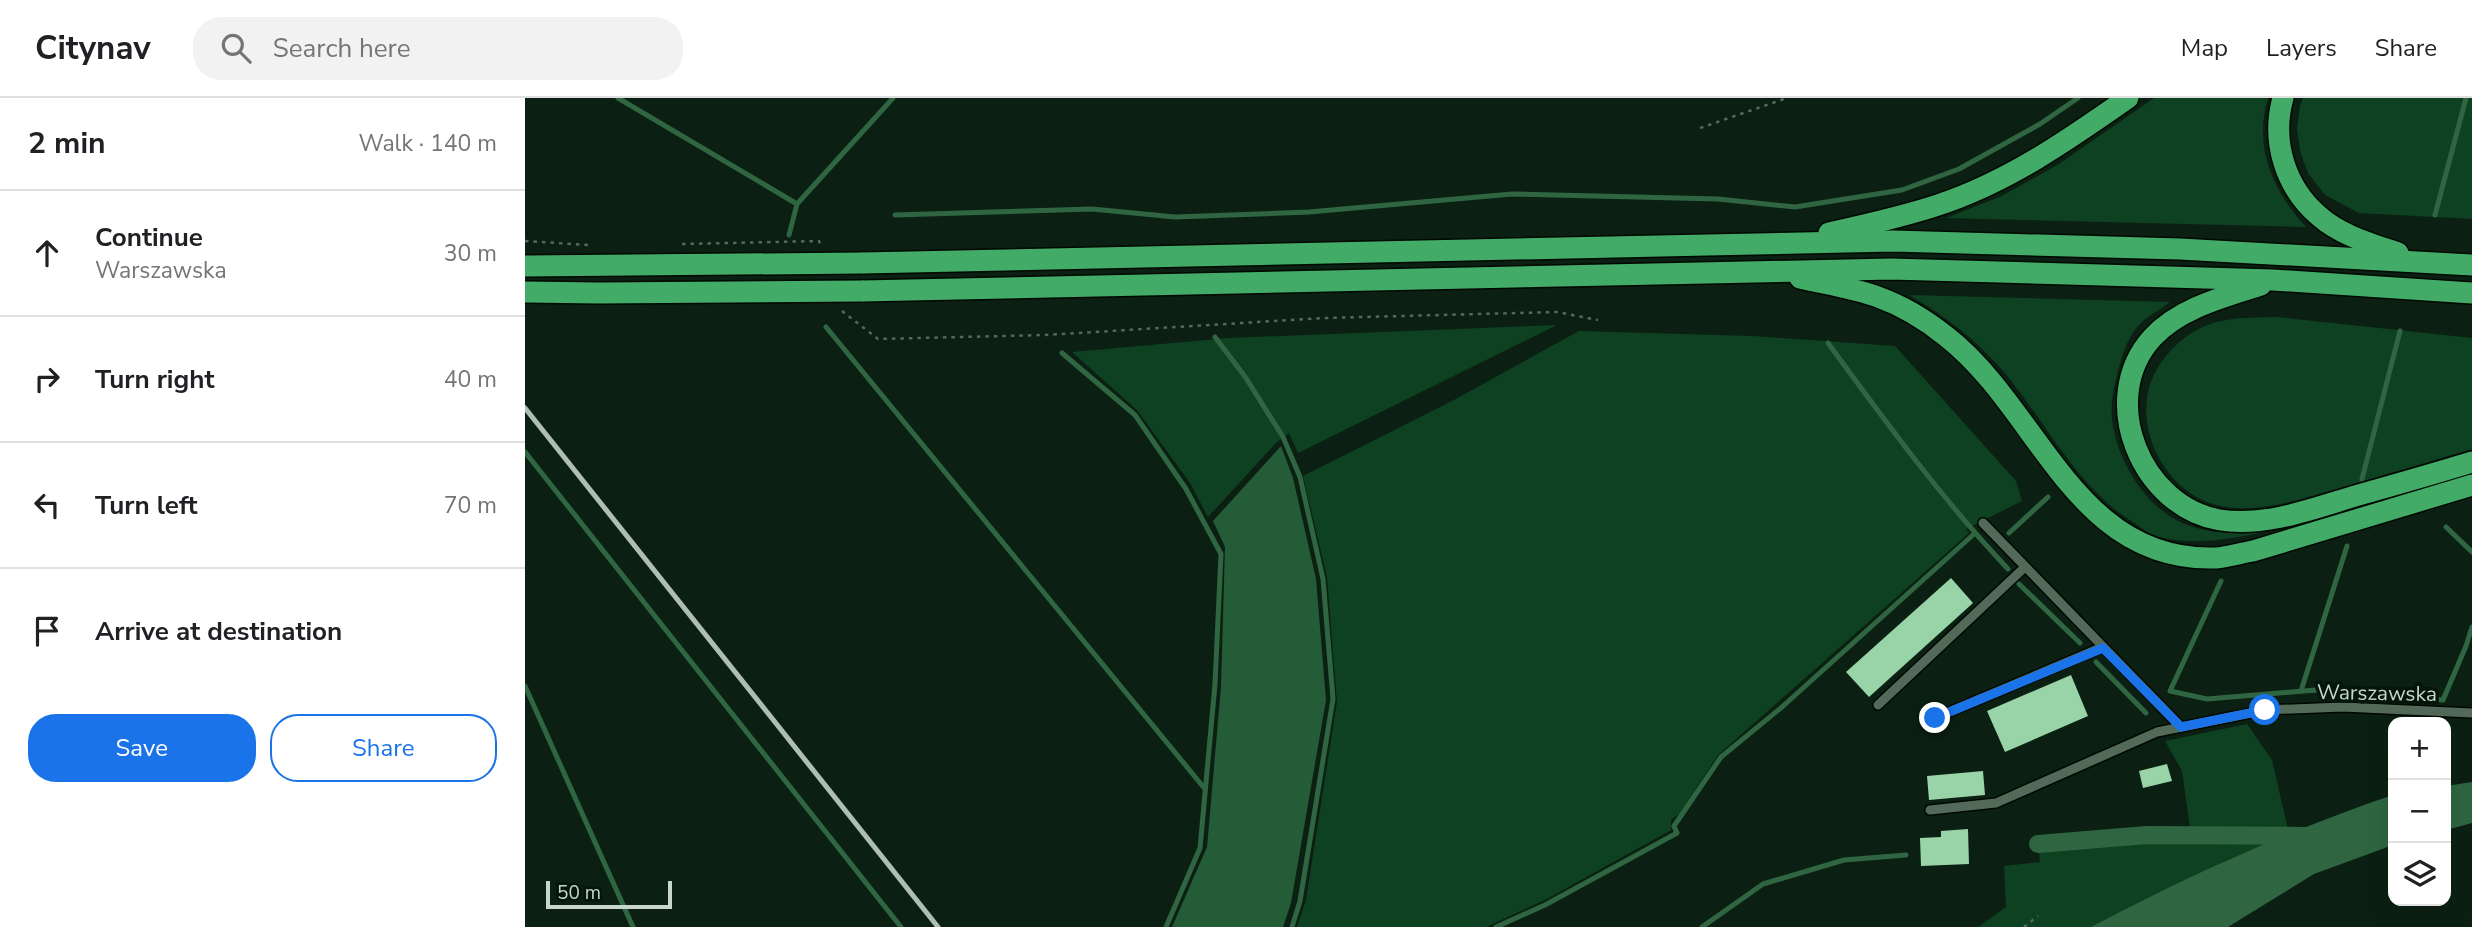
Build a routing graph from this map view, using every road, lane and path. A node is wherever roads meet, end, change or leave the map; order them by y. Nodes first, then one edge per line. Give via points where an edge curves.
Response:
1 (1787, 98) edge
2 (2128, 98) edge
3 (2283, 98) edge
4 (1700, 128) dead end
5 (1789, 242) junction
6 (2430, 263) junction
7 (2472, 265) edge
8 (525, 266) edge
9 (1771, 271) junction
10 (2273, 281) junction
11 (525, 292) edge
12 (2472, 293) edge
13 (2472, 463) edge
14 (2472, 485) edge
15 (1983, 523) dead end
16 (2025, 567) junction
17 (2103, 648) junction
18 (1878, 705) dead end
19 (2472, 713) edge
20 (1935, 718) dead end
21 (2181, 727) junction
22 (1930, 810) dead end
23 (2038, 916) dead end
24 (2024, 927) edge

1 - 4 path
2 - 5 highway via 2058,147 1981,188 1914,212
3 - 6 highway via 2278,131 2286,172 2319,217 2347,234
5 - 6 highway via 2167,248
5 - 8 highway, bridge
6 - 7 highway
9 - 10 highway via 1891,269
9 - 11 highway, bridge via 862,291
9 - 14 highway via 1877,296 1947,337 1987,375 2104,522 2134,541 2161,550 2217,558 2253,551
10 - 12 highway
10 - 13 highway via 2204,304 2167,324 2138,358 2130,380 2131,434 2151,478 2171,499 2196,514 2220,520 2264,520
15 - 16 lane
16 - 17 lane
16 - 18 lane
17 - 20 lane
17 - 21 lane
19 - 21 lane, Warszawska via 2343,707 2265,710
21 - 22 lane, Warszawska via 2157,732 1996,803
23 - 24 path

